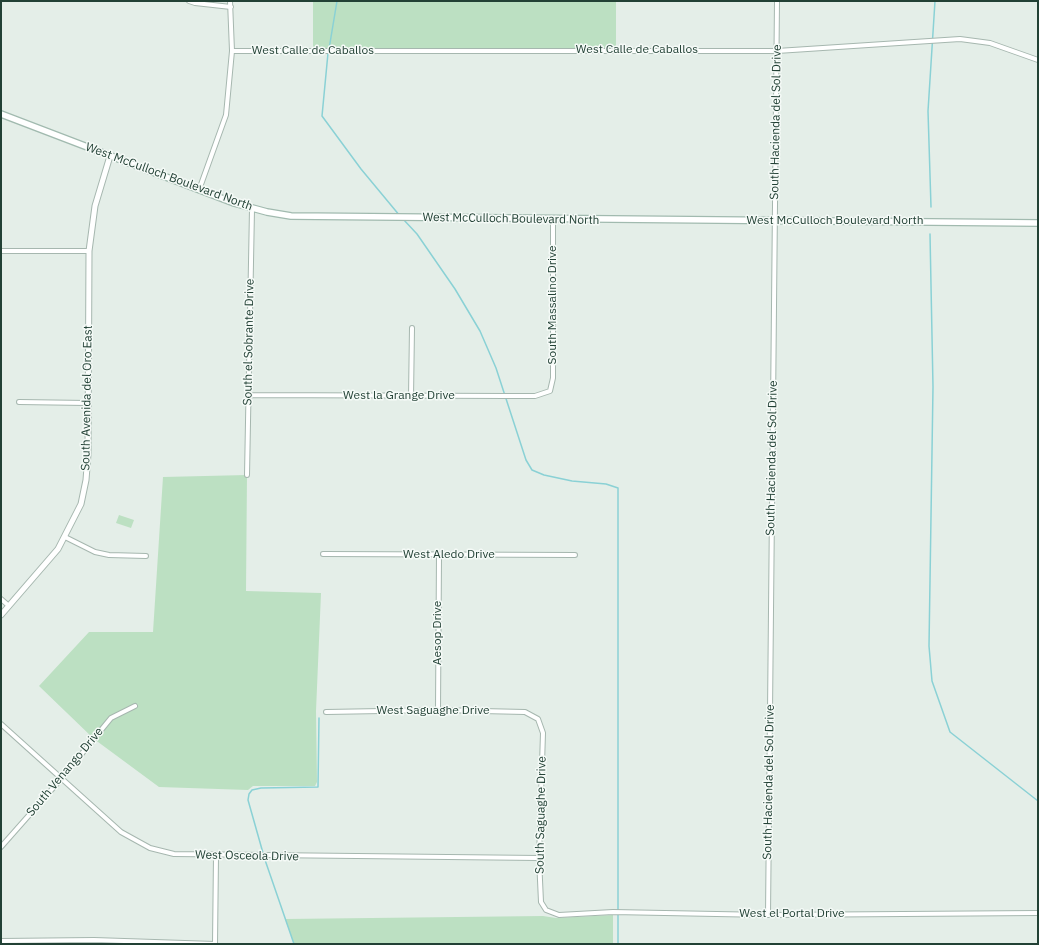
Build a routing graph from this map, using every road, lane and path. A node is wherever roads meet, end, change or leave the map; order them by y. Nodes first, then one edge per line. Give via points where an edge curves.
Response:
1 (189, 1) edge
2 (230, 1) edge
3 (777, 1) edge
4 (231, 7) junction
5 (232, 51) junction
6 (777, 51) junction
7 (1038, 60) edge
8 (1, 114) edge
9 (110, 156) junction
10 (199, 190) junction
11 (252, 209) junction
12 (553, 219) junction
13 (775, 221) junction
14 (1038, 223) edge
15 (1, 251) edge
16 (88, 251) junction
17 (412, 328) dead end
18 (550, 390) joint
19 (247, 396) junction
20 (411, 397) junction
21 (18, 402) dead end
22 (87, 403) junction
23 (247, 475) dead end
24 (65, 537) junction
25 (323, 554) dead end
26 (439, 555) junction
27 (575, 555) dead end
28 (146, 556) dead end
29 (1, 599) edge
30 (9, 606) junction
31 (1, 615) edge
32 (136, 706) dead end
33 (438, 710) junction
34 (326, 712) dead end
35 (538, 719) joint
36 (1, 724) edge
37 (61, 779) junction
38 (1, 847) edge
39 (216, 856) junction
40 (539, 858) junction
41 (546, 910) joint
42 (1038, 913) edge
43 (768, 915) junction
44 (1, 941) edge
45 (215, 944) edge

1 - 4 street
2 - 4 street
3 - 6 street, South Hacienda del Sol Drive
4 - 5 street
5 - 6 street, West Calle de Caballos
5 - 10 street via 226,115
6 - 7 street, West Calle de Caballos via 960,39 990,43
6 - 13 street, South Hacienda del Sol Drive
8 - 9 main road, West McCulloch Boulevard North
9 - 10 main road, West McCulloch Boulevard North
9 - 16 street, South Avenida del Oro East via 95,206
10 - 11 main road, West McCulloch Boulevard North
11 - 12 main road, West McCulloch Boulevard North via 302,217
11 - 19 street, South el Sobrante Drive
12 - 13 main road, West McCulloch Boulevard North
12 - 18 street, South Massalino Drive
13 - 14 main road, West McCulloch Boulevard North
13 - 43 street, South Hacienda del Sol Drive
15 - 16 street
16 - 22 street, South Avenida del Oro East
17 - 20 street
18 - 20 street, West la Grange Drive via 536,396
19 - 20 street, West la Grange Drive
19 - 23 street, South el Sobrante Drive
21 - 22 street
22 - 24 street, South Avenida del Oro East via 86,480 81,504
24 - 28 street via 102,553
24 - 30 street, South Avenida del Oro East via 58,549
25 - 26 street, West Aledo Drive
26 - 27 street, West Aledo Drive
26 - 33 street, Aesop Drive
29 - 30 street
30 - 31 street, South Avenida del Oro East
32 - 37 street, South Venango Drive via 111,718
33 - 34 street, West Saguaghe Drive
33 - 35 street, West Saguaghe Drive via 525,712
35 - 40 street, South Saguaghe Drive via 543,733
36 - 37 street, West Osceola Drive
37 - 38 street, South Venango Drive
37 - 39 street, West Osceola Drive via 121,832 150,848 174,854
39 - 40 street, West Osceola Drive
39 - 45 street
40 - 41 street, South Saguaghe Drive via 541,902
41 - 43 street, West el Portal Drive via 559,915 613,912
42 - 43 street, West el Portal Drive
44 - 45 street via 94,940

